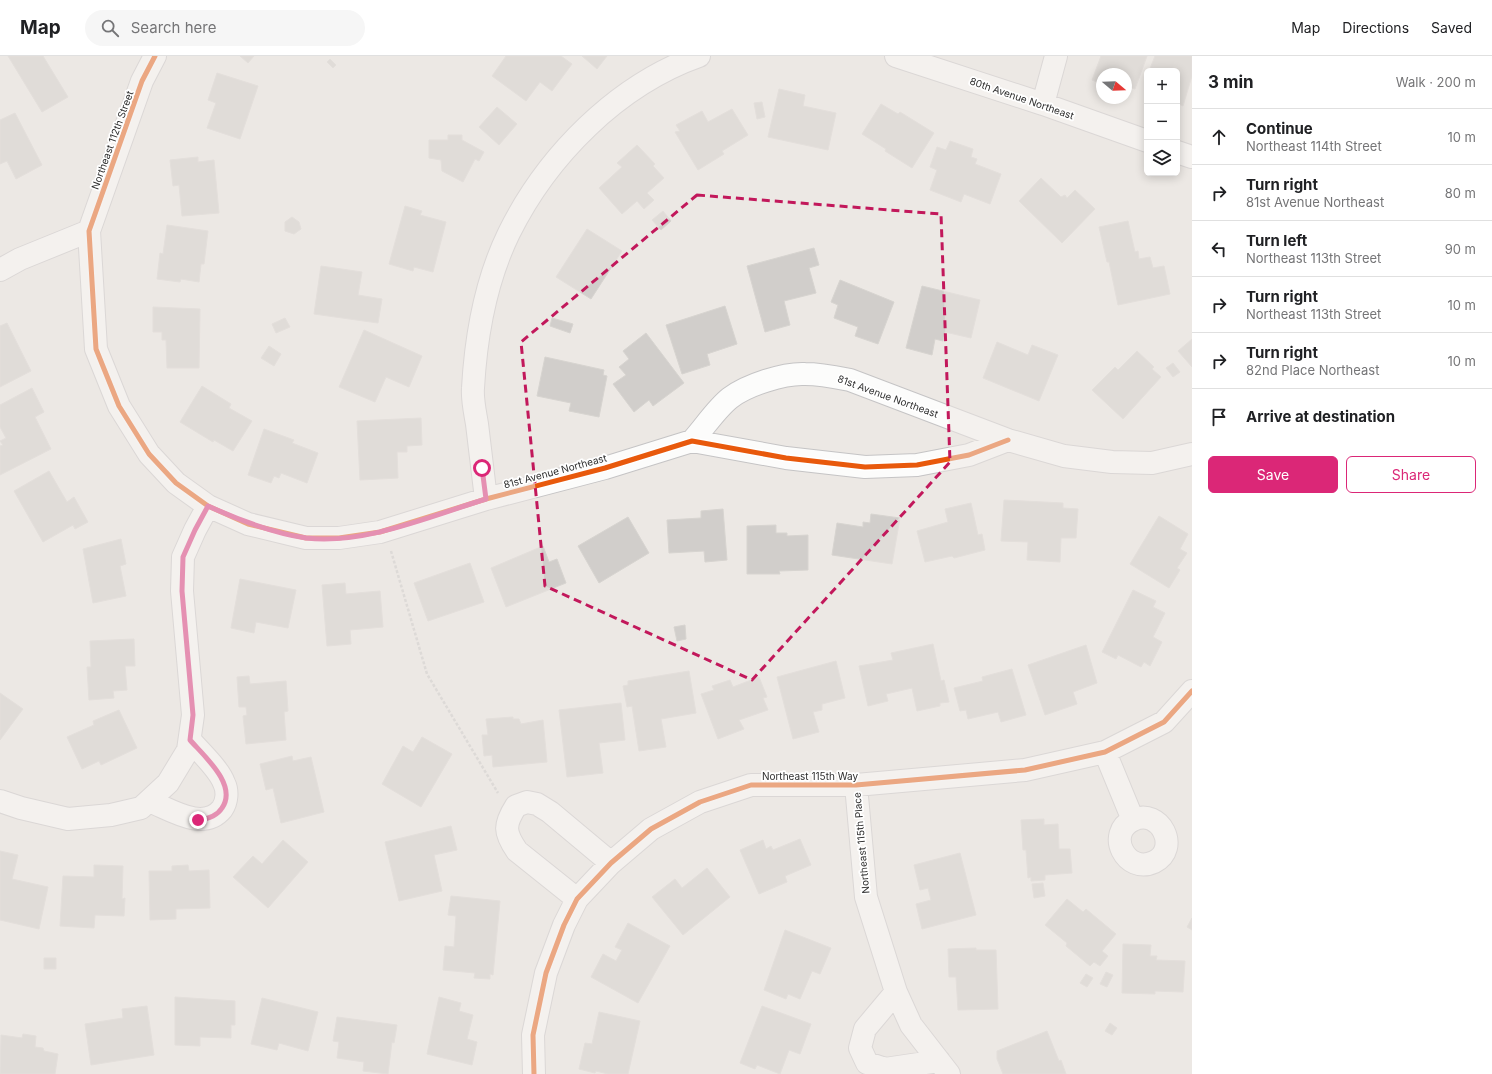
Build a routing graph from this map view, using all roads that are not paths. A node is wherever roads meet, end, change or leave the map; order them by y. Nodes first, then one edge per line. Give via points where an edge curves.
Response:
1 (156, 56) edge
2 (699, 56) edge
3 (896, 56) edge
4 (1056, 56) edge
5 (1043, 104) junction
6 (1144, 140) edge
7 (1180, 153) edge
8 (1192, 158) edge
9 (89, 231) junction
10 (0, 270) edge
11 (1008, 440) junction
12 (692, 441) junction
13 (1192, 454) edge
14 (486, 499) junction
15 (208, 506) junction
16 (1192, 691) edge
17 (190, 740) junction
18 (1105, 752) junction
19 (856, 785) junction
20 (0, 801) edge
21 (149, 801) junction
22 (1133, 820) dead end
23 (611, 863) junction
24 (577, 899) junction
25 (896, 992) junction
26 (944, 1067) edge
27 (534, 1074) edge

1 - 9 street, Northeast 112th Street via 142,81
2 - 14 street via 680,62 638,86 602,112 567,148 534,190 509,234 490,284 477,339 473,390
3 - 5 street, 80th Avenue Northeast
4 - 5 street
5 - 6 street, 80th Avenue Northeast
7 - 8 street
9 - 10 street via 20,259
9 - 15 street, 81st Avenue Northeast via 96,349 119,406 149,454 176,483
11 - 12 street, 81st Avenue Northeast via 969,455 917,465 865,467 786,458
11 - 12 street, 81st Avenue Northeast via 850,380 803,373 776,378 736,394
11 - 13 street, 81st Avenue Northeast via 1064,456 1112,462 1152,462
12 - 14 street, 81st Avenue Northeast via 604,468
14 - 15 street, 81st Avenue Northeast via 380,532 339,538 299,536 248,524
15 - 17 street via 183,557 182,591 193,715
16 - 18 street, Northeast 115th Way via 1164,722
17 - 21 street via 188,750 168,784
17 - 21 street via 224,781 227,790 223,807 213,816 198,820
18 - 19 street, Northeast 115th Way via 1025,770
18 - 22 street
19 - 23 street, Northeast 115th Way via 751,785 700,802 651,829
19 - 25 street, Northeast 115th Place via 866,897
20 - 21 street via 68,818 111,815 141,808
23 - 24 street, Northeast 115th Way
23 - 24 street via 537,804 527,802 516,806 506,827 506,834 517,851
24 - 27 street, Northeast 115th Way via 546,973 533,1035
25 - 26 street, Northeast 115th Place via 911,1025
25 - 26 street, Northeast 115th Place via 865,1030 860,1048 867,1063 885,1069

